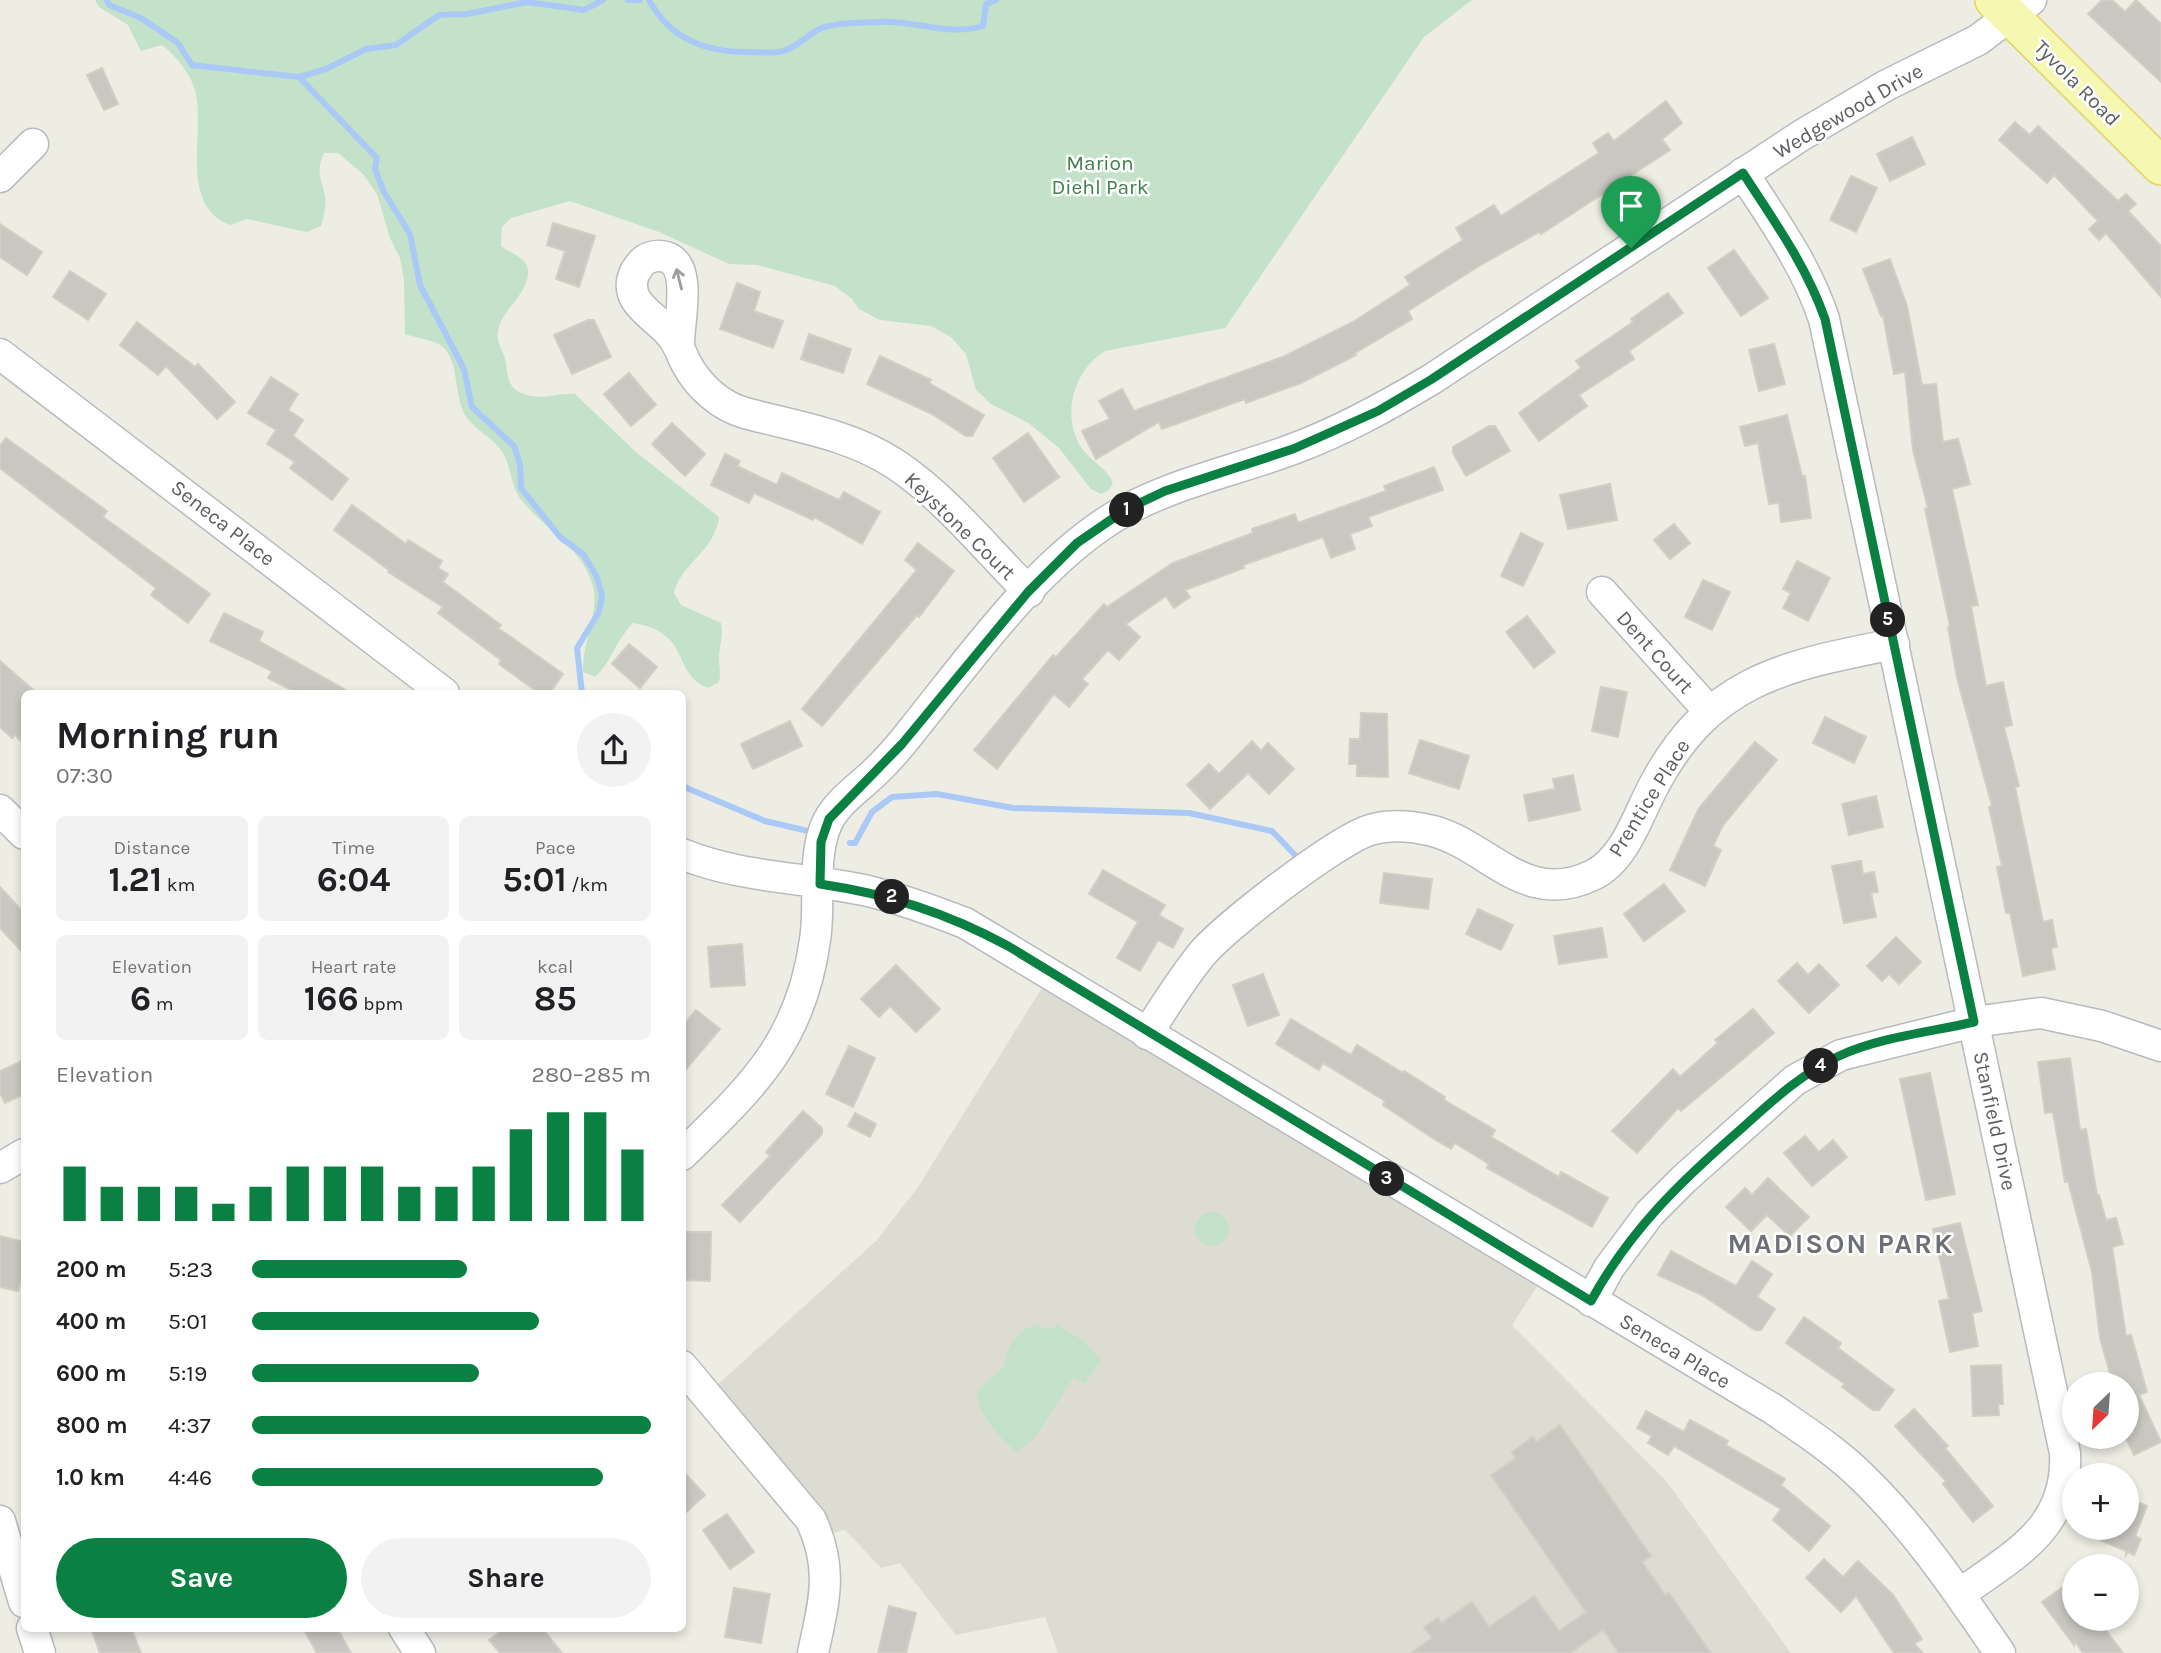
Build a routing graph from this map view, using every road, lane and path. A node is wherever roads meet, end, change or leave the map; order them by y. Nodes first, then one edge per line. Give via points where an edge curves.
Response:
1 (2012, 6) edge
2 (33, 145) dead end
3 (2161, 166) edge
4 (1743, 173) junction
5 (0, 177) edge
6 (679, 346) dead end
7 (0, 355) edge
8 (1028, 592) junction
9 (1602, 592) dead end
10 (1894, 644) junction
11 (440, 690) edge
12 (1709, 711) junction
13 (0, 810) edge
14 (21, 831) edge
15 (686, 855) edge
16 (820, 884) junction
17 (1974, 1022) junction
18 (1147, 1034) junction
19 (2161, 1046) edge
20 (686, 1151) edge
21 (21, 1156) edge
22 (0, 1168) edge
23 (1591, 1301) junction
24 (686, 1371) edge
25 (0, 1521) edge
26 (21, 1592) edge
27 (1959, 1594) junction
28 (33, 1632) edge
29 (407, 1632) edge
30 (40, 1653) edge
31 (420, 1653) edge
32 (813, 1653) edge
33 (2000, 1653) edge

1 - 3 main road, Tyvola Road
1 - 4 street, Wedgewood Drive via 1978,40 1887,85
2 - 5 street
4 - 8 street, Wedgewood Drive via 1378,411 1293,449 1165,491 1125,510 1077,543
4 - 10 street, Stanfield Drive via 1797,255 1825,319
6 - 8 street, Keystone Court via 695,379 731,408 846,439 895,464 924,487
7 - 11 street, Seneca Place
8 - 16 street, Wedgewood Drive via 902,744 829,819 821,842
9 - 12 street, Dent Court
10 - 12 street, Prentice Place via 1770,673
10 - 17 street, Stanfield Drive
12 - 18 street, Prentice Place via 1660,773 1619,852 1596,873 1577,882 1547,885 1515,876 1433,831 1409,826 1348,838 1203,952
13 - 14 street
15 - 16 street, Seneca Place via 730,870
16 - 18 street, Seneca Place via 871,892 965,923
16 - 20 street, Wedgewood Drive via 807,982 793,1022 755,1083
17 - 19 street via 2041,1013 2102,1026
17 - 23 street via 1854,1051 1795,1080 1650,1213
17 - 27 street, Stanfield Drive via 2066,1466 2063,1490 2043,1529
18 - 23 street, Seneca Place
21 - 22 street
23 - 27 street, Seneca Place via 1818,1440 1882,1497
24 - 32 street via 817,1532 825,1555 826,1590
25 - 26 street
27 - 33 street, Seneca Place
28 - 30 street
29 - 31 street

